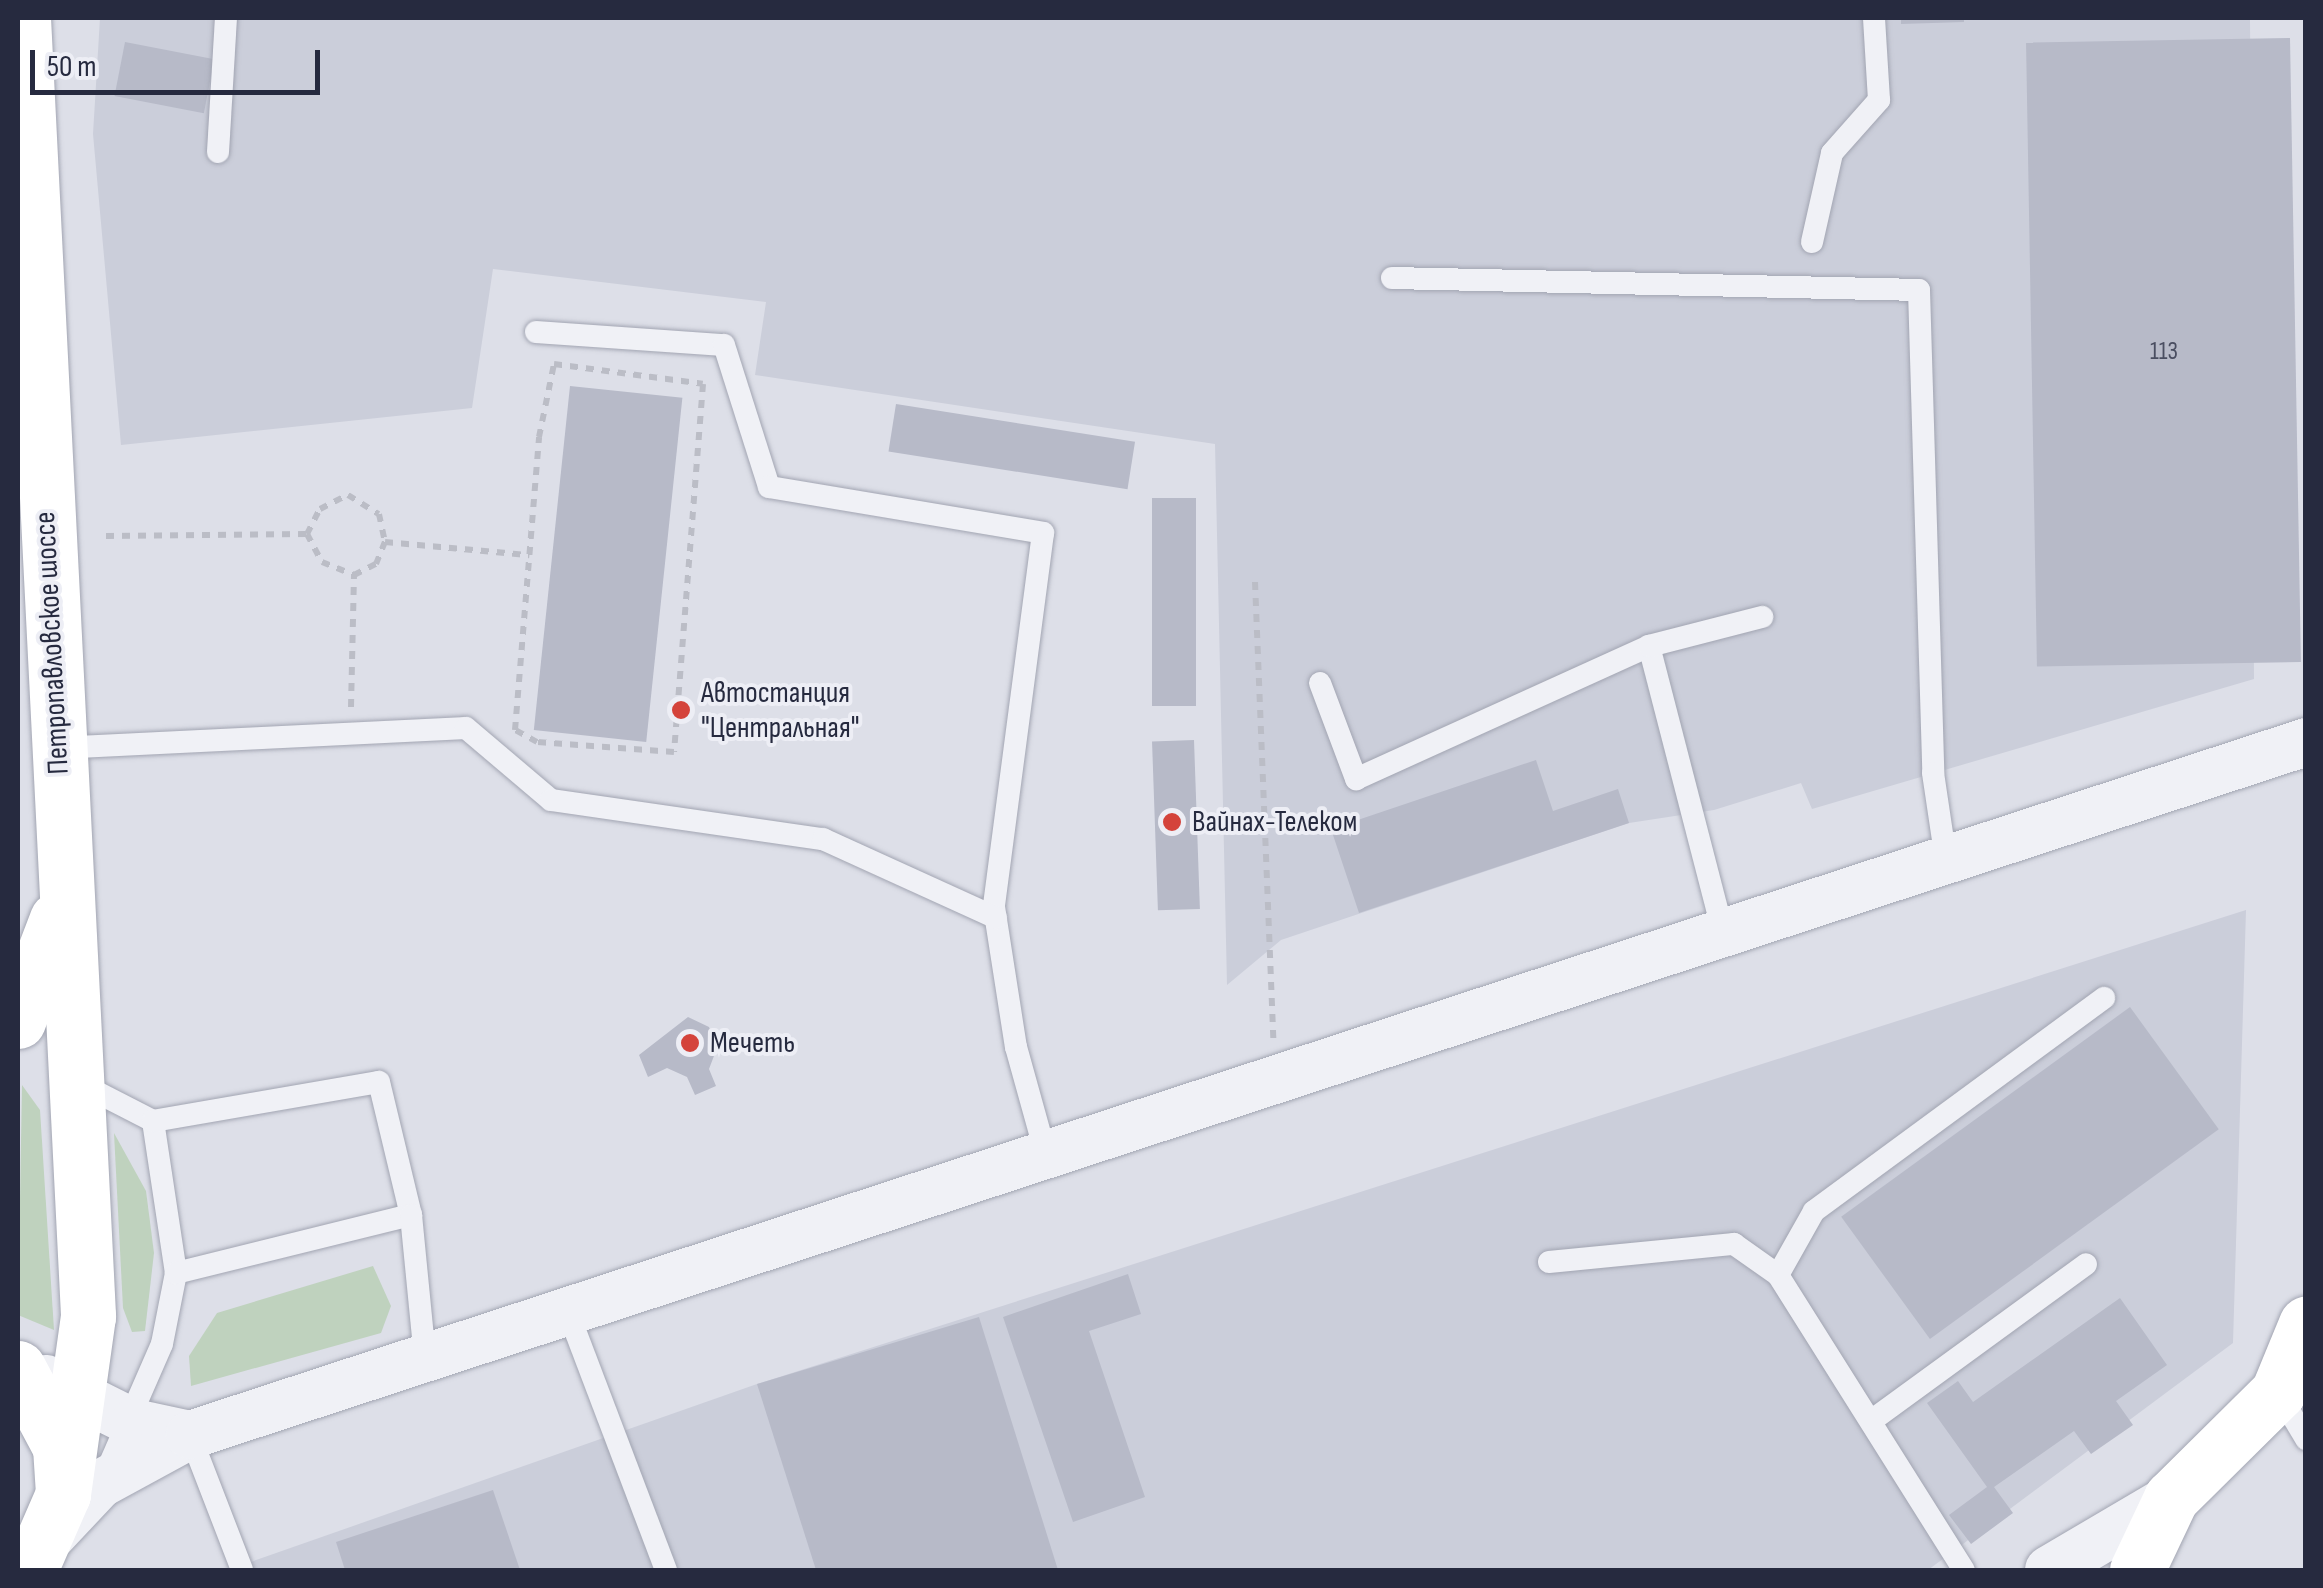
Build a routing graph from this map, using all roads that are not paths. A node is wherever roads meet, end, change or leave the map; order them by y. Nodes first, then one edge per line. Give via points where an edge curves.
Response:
1 (23, 18) edge
2 (226, 18) edge
3 (1874, 18) edge
4 (218, 152) dead end
5 (1812, 242) dead end
6 (1392, 278) dead end
7 (536, 332) dead end
8 (1762, 617) dead end
9 (1649, 646) junction
10 (1320, 682) dead end
11 (2306, 742) edge
12 (58, 748) junction
13 (1946, 860) junction
14 (63, 902) junction
15 (996, 918) junction
16 (1723, 933) junction
17 (2104, 998) dead end
18 (18, 1021) edge
19 (73, 1080) junction
20 (153, 1120) junction
21 (1046, 1155) junction
22 (412, 1215) junction
23 (1549, 1262) dead end
24 (2086, 1264) dead end
25 (176, 1273) junction
26 (1778, 1274) junction
27 (568, 1312) junction
28 (2306, 1324) edge
29 (2305, 1340) edge
30 (426, 1358) junction
31 (18, 1367) edge
32 (2278, 1392) junction
33 (82, 1395) junction
34 (1871, 1421) junction
35 (134, 1423) junction
36 (190, 1434) junction
37 (2306, 1438) edge
38 (2171, 1498) junction
39 (51, 1537) edge
40 (242, 1570) edge
41 (666, 1570) edge
42 (1964, 1570) edge
43 (2049, 1570) edge
44 (2137, 1570) edge

1 - 12 main road, Петропавловское шоссе
2 - 4 lane
3 - 5 lane via 1879,100 1832,153
6 - 13 lane via 1919,290 1933,773
7 - 15 lane via 724,345 769,488 1043,534
8 - 9 lane
9 - 10 lane via 1356,778
9 - 16 lane
11 - 13 street
12 - 14 main road, Петропавловское шоссе
12 - 15 lane via 466,728 551,800 823,840
13 - 16 street
14 - 18 main road, Петропавловское шоссе
14 - 19 main road
15 - 21 lane
16 - 21 street
17 - 26 lane via 1814,1211
19 - 20 lane
19 - 33 main road via 88,1316
20 - 22 lane via 378,1082
20 - 25 lane
21 - 27 street
22 - 25 lane
22 - 30 lane
23 - 26 lane via 1734,1244
24 - 34 lane
25 - 35 lane
26 - 34 lane
27 - 30 street
27 - 41 lane
28 - 29 main road
29 - 32 main road
30 - 36 street
31 - 33 street
31 - 39 main road via 60,1446
32 - 37 lane
32 - 38 main road
33 - 35 street
33 - 39 main road
34 - 42 lane
35 - 36 street
35 - 39 lane
36 - 39 street
36 - 40 lane
38 - 43 street
38 - 44 main road

